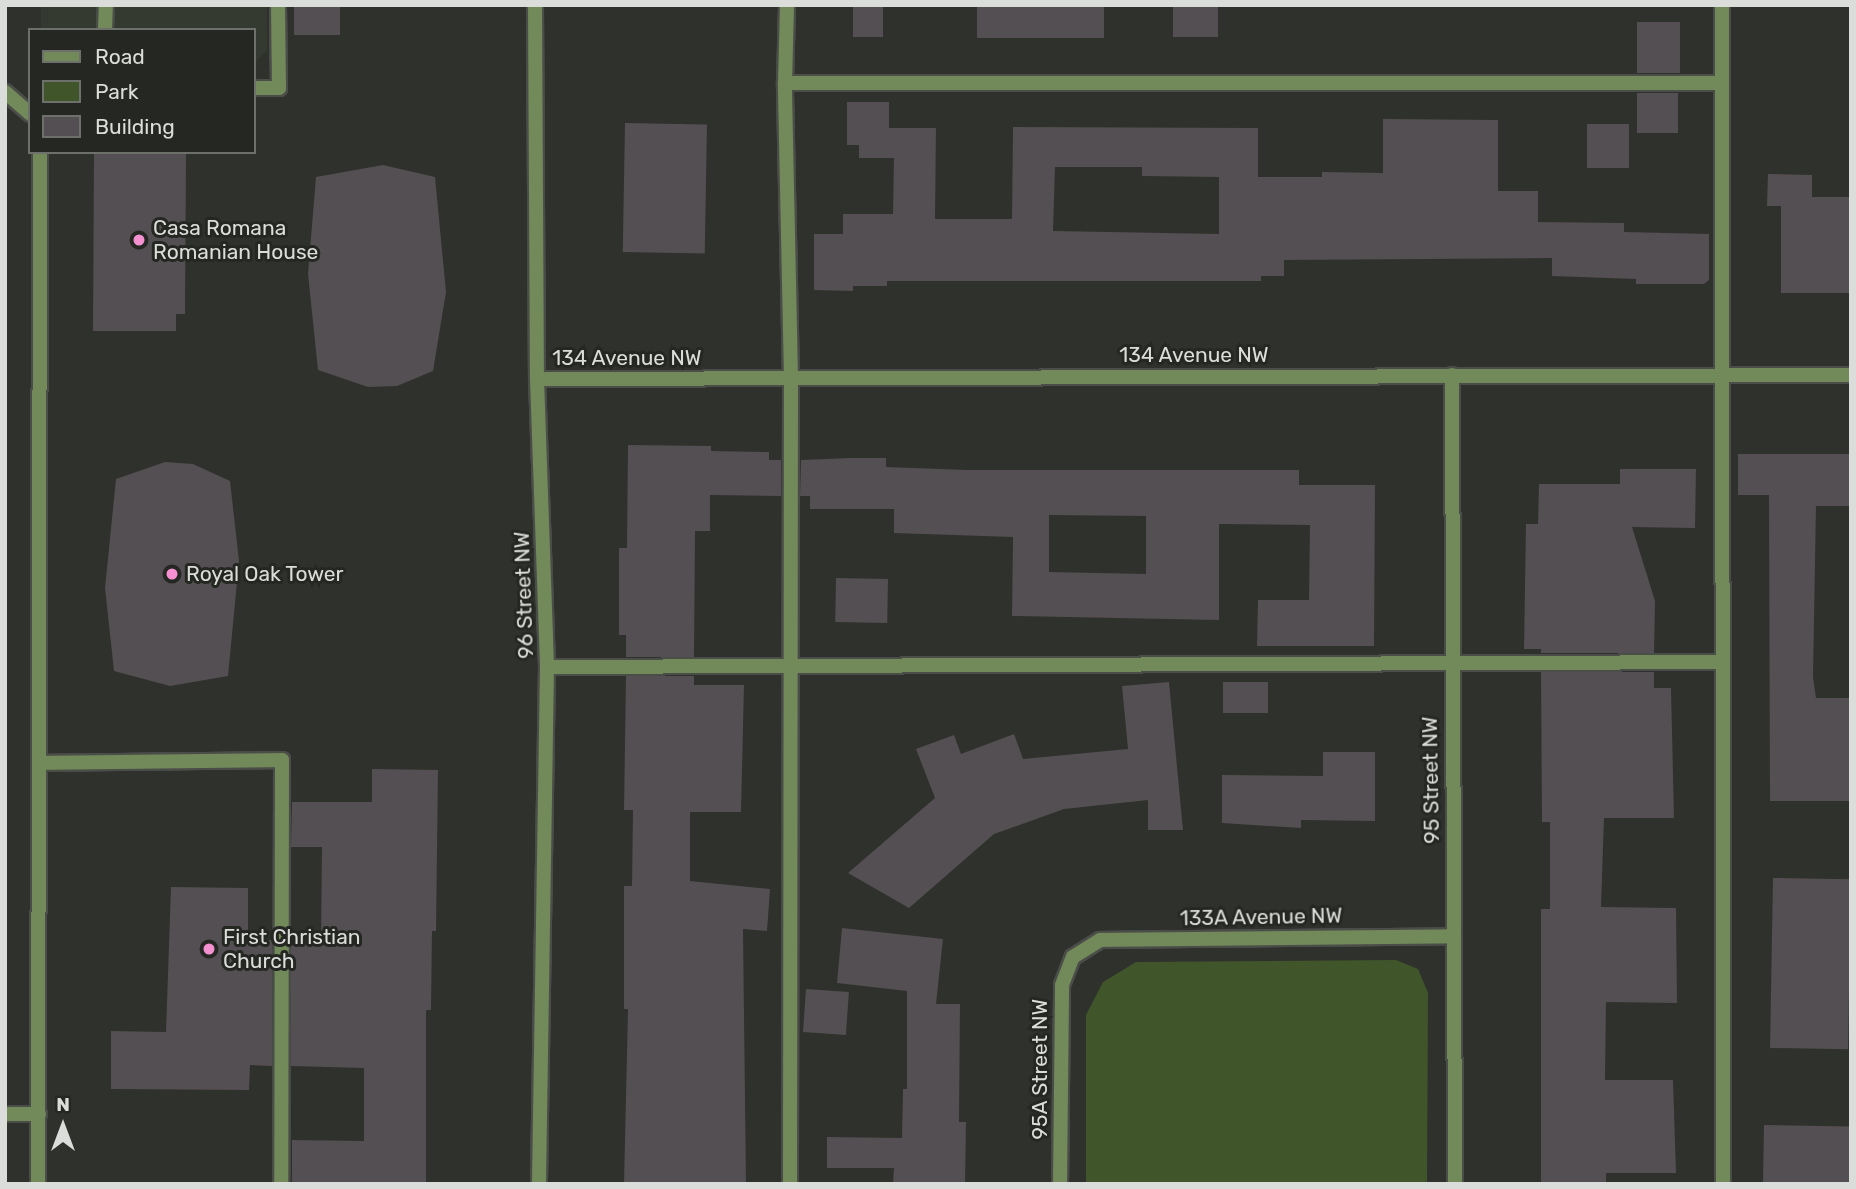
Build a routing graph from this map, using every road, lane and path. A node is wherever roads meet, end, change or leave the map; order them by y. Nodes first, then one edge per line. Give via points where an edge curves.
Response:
1 (106, 5) edge
2 (278, 5) edge
3 (535, 5) edge
4 (787, 5) edge
5 (1722, 5) edge
6 (105, 28) edge
7 (785, 83) junction
8 (1721, 83) junction
9 (256, 88) edge
10 (5, 92) edge
11 (28, 112) edge
12 (40, 154) edge
13 (1452, 375) junction
14 (1723, 375) junction
15 (1851, 375) edge
16 (791, 378) junction
17 (537, 379) junction
18 (1723, 662) junction
19 (1451, 663) junction
20 (790, 666) junction
21 (547, 667) junction
22 (39, 763) junction
23 (1454, 936) junction
24 (1073, 957) joint
25 (5, 1114) edge
26 (39, 1114) junction
27 (38, 1184) edge
28 (281, 1184) edge
29 (540, 1184) edge
30 (790, 1184) edge
31 (1060, 1184) edge
32 (1455, 1184) edge
33 (1723, 1184) edge

1 - 6 street
2 - 9 street via 279,88
3 - 17 street, 96 Street NW
4 - 7 street
5 - 8 street
7 - 8 street
7 - 16 street
8 - 14 street
10 - 11 street
12 - 22 street
13 - 14 street, 134 Avenue NW
13 - 16 street, 134 Avenue NW
13 - 19 street, 95 Street NW
14 - 15 street, 134 Avenue NW
14 - 18 street
16 - 17 street, 134 Avenue NW
16 - 20 street
17 - 21 street, 96 Street NW
18 - 19 street
18 - 33 street
19 - 20 street
19 - 23 street, 95 Street NW
20 - 21 street
20 - 30 street
21 - 29 street, 96 Street NW
22 - 26 street
22 - 28 street via 282,760
23 - 24 street, 133A Avenue NW via 1100,940
23 - 32 street, 95 Street NW
24 - 31 street, 95A Street NW via 1062,985
25 - 26 street
26 - 27 street

